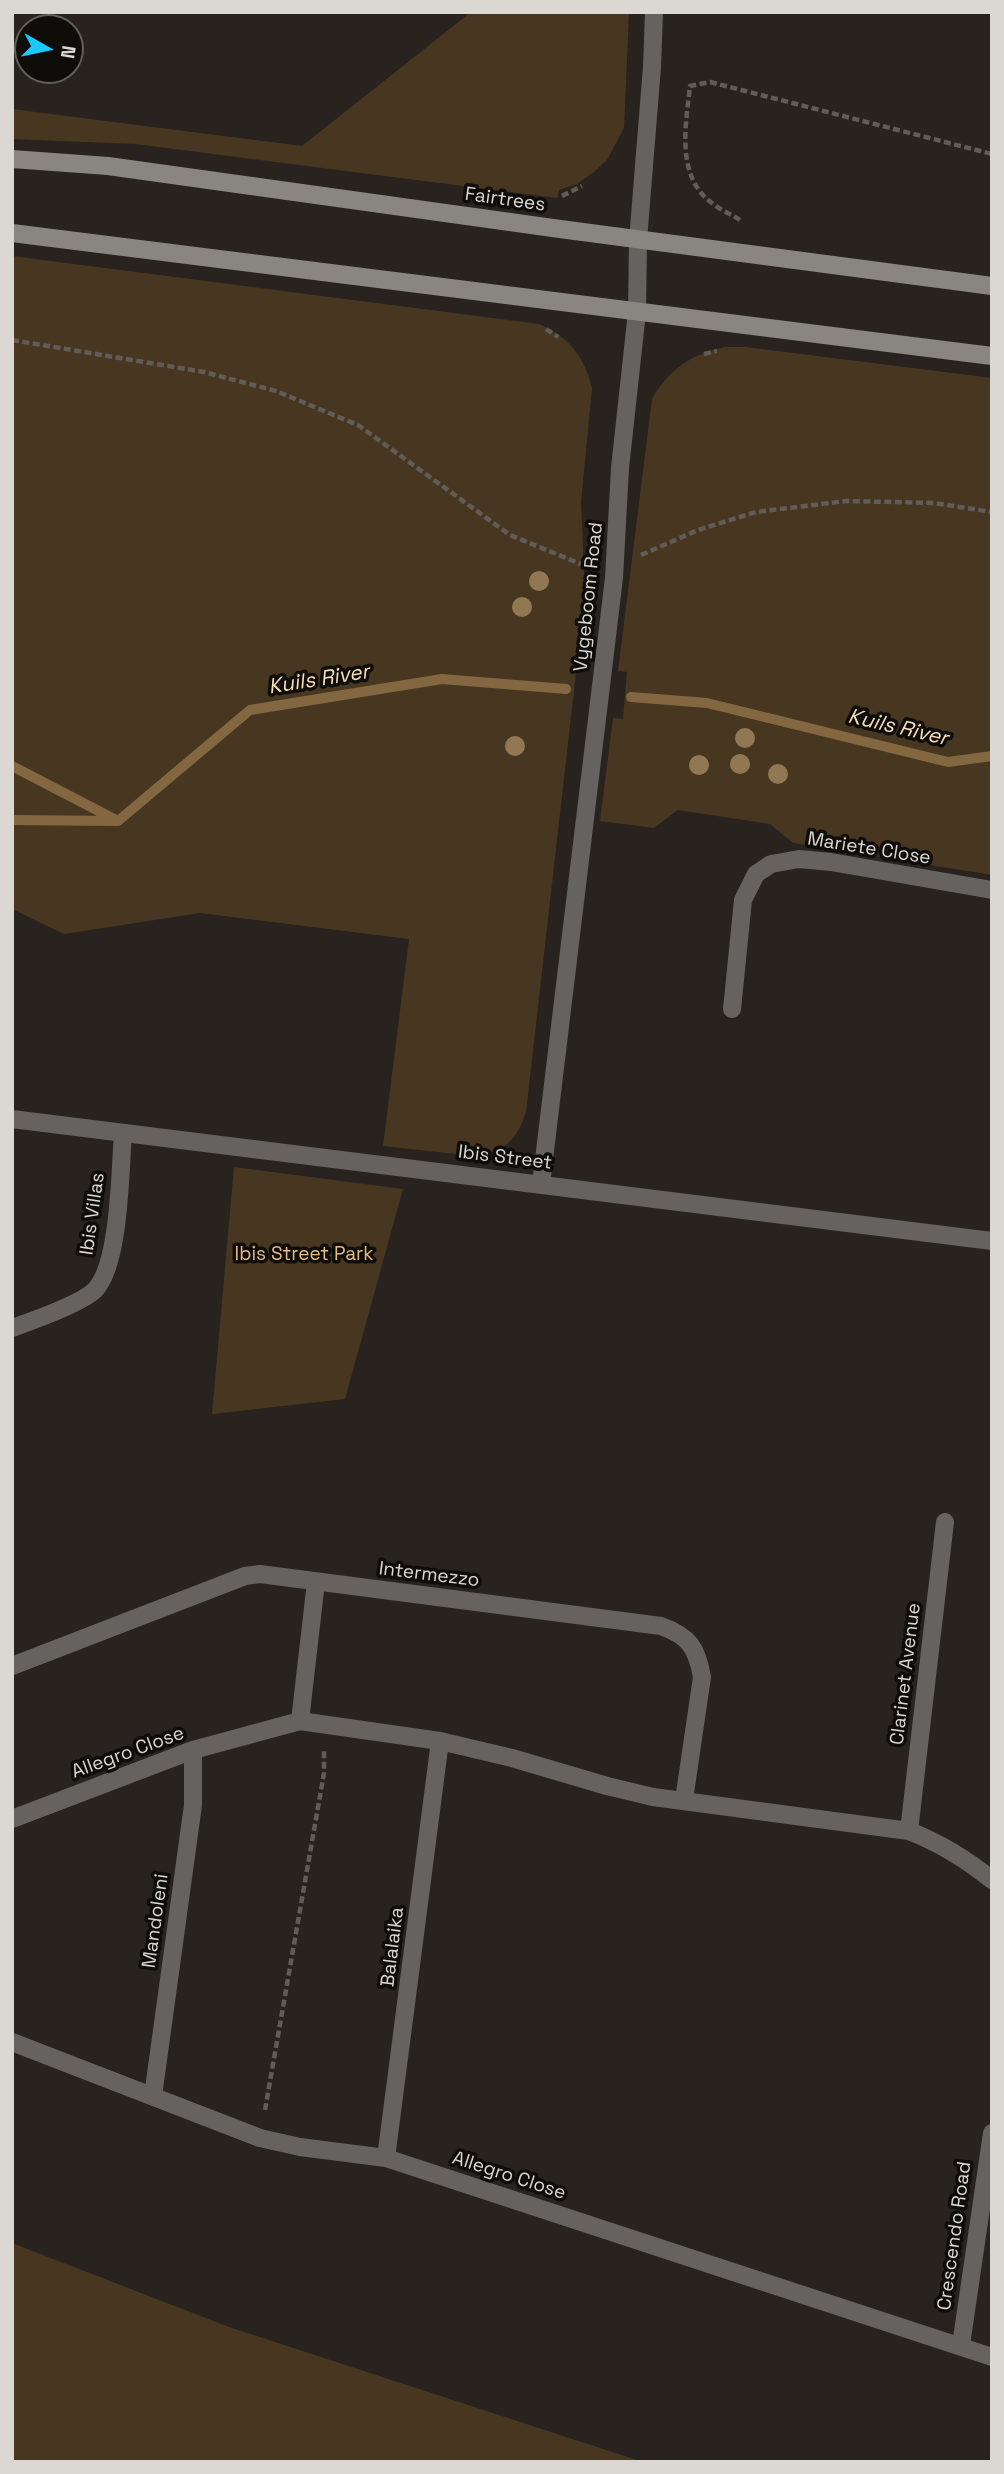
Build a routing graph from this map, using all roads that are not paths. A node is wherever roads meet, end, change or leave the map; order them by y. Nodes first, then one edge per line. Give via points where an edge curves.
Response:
1 (653, 12) edge
2 (12, 159) edge
3 (12, 233) edge
4 (638, 240) junction
5 (992, 286) edge
6 (637, 312) junction
7 (992, 356) edge
8 (992, 890) edge
9 (732, 1009) dead end
10 (12, 1119) edge
11 (123, 1133) junction
12 (541, 1184) junction
13 (992, 1241) edge
14 (12, 1328) edge
15 (945, 1522) dead end
16 (316, 1582) junction
17 (12, 1667) edge
18 (300, 1721) junction
19 (440, 1741) junction
20 (193, 1751) junction
21 (684, 1800) junction
22 (12, 1819) edge
23 (909, 1831) junction
24 (992, 1880) edge
25 (12, 2042) edge
26 (153, 2096) junction
27 (992, 2133) edge
28 (386, 2158) junction
29 (961, 2345) junction
30 (992, 2357) edge

1 - 4 street, Vygeboom Road
2 - 4 main road, Fairtrees via 108,166
3 - 6 main road
4 - 5 main road, Fairtrees
4 - 6 street, Vygeboom Road
6 - 7 main road
6 - 12 street, Vygeboom Road via 614,578
8 - 9 street, Mariete Close via 831,862 799,859 771,864 755,874 743,900
10 - 11 street, Ibis Street
11 - 12 street, Ibis Street
11 - 14 street, Ibis Villas via 114,1237 103,1276 95,1290 78,1300
12 - 13 street, Ibis Street
15 - 23 street, Clarinet Avenue
16 - 17 street, Intermezzo via 272,1574 245,1576
16 - 18 street
16 - 21 street, Intermezzo via 661,1626 678,1632 690,1642 702,1677
18 - 19 street, Allegro Close
18 - 20 street, Allegro Close
19 - 21 street, Allegro Close via 607,1786
19 - 28 street, Balalaika
20 - 22 street, Allegro Close
20 - 26 street, Mandoleni via 192,1816
21 - 23 street, Allegro Close
23 - 24 street, Allegro Close via 967,1860
25 - 26 street, Allegro Close
26 - 28 street, Allegro Close via 260,2138
27 - 29 street, Crescendo Road
28 - 29 street, Allegro Close
29 - 30 street, Allegro Close

